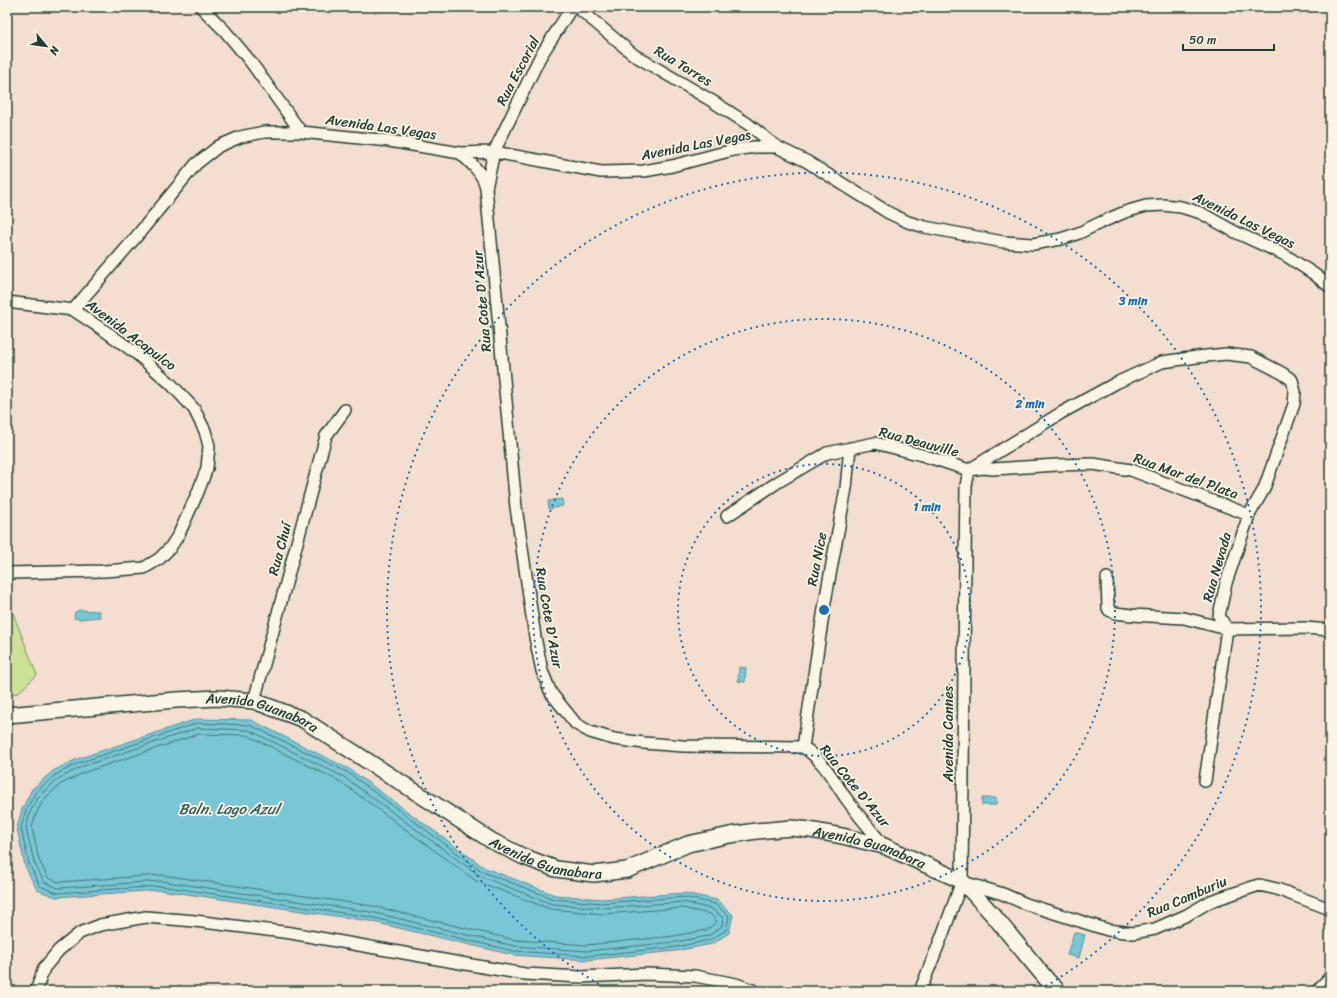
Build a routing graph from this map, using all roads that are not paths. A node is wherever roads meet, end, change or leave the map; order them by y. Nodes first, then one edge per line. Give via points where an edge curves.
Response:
1 (201, 7) edge
2 (572, 7) edge
3 (577, 7) edge
4 (301, 132) junction
5 (777, 147) junction
6 (494, 152) junction
7 (460, 153) junction
8 (486, 188) junction
9 (1330, 287) edge
10 (7, 302) edge
11 (73, 310) junction
12 (1282, 373) joint
13 (346, 410) dead end
14 (850, 448) junction
15 (969, 470) junction
16 (1249, 515) junction
17 (727, 516) dead end
18 (7, 573) edge
19 (1107, 578) dead end
20 (1227, 628) junction
21 (1330, 630) edge
22 (254, 701) junction
23 (7, 715) edge
24 (803, 747) junction
25 (1205, 781) dead end
26 (884, 846) junction
27 (962, 881) junction
28 (1330, 909) edge
29 (1330, 977) edge
30 (36, 991) edge
31 (755, 991) edge
32 (920, 991) edge
33 (1058, 991) edge
34 (1317, 991) edge

1 - 4 street via 250,61
2 - 6 street, Rua Escorial via 540,57
3 - 5 street, Rua Torres via 634,55 730,112
4 - 7 street, Avenida Las Vegas via 389,141
4 - 11 street, Avenida Las Vegas via 264,132 240,137 219,146 196,164
5 - 6 street, Avenida Las Vegas via 733,150 644,171 602,172
5 - 9 street, Avenida Las Vegas via 806,161 889,213 925,227 1003,242 1032,244 1079,233 1125,212 1146,206 1181,207 1201,213 1285,255
6 - 7 street, Avenida Las Vegas
6 - 8 street, Rua Cote D'Azur
7 - 8 street via 486,182
8 - 24 street, Rua Cote D'Azur via 516,507 535,637 542,671 551,693 576,724 590,732 614,739 683,746
10 - 11 street, Avenida Acapulco
11 - 18 street, Avenida Acapulco via 137,354 171,384 194,409 206,431 209,446 207,468 179,534 159,559 144,568 104,572
12 - 15 street, Rua Deauville via 1251,357 1226,354 1162,362 1061,413
12 - 16 street, Rua Nevada via 1292,380 1296,392 1294,404 1264,488
13 - 22 street, Rua Chuí via 326,436
14 - 15 street, Rua Deauville via 875,443
14 - 17 street, Rua Deauville via 827,454 778,482
14 - 24 street, Rua Nice via 846,488 825,602
15 - 16 street, Rua Mar del Plata via 1093,464 1131,470
15 - 27 street, Avenida Cannes via 966,486 964,560
16 - 20 street, Rua Nevada via 1226,583 1219,616
19 - 20 street via 1108,608 1111,611 1184,618
20 - 21 street
20 - 25 street, Rua Nevada
22 - 23 street, Avenida Guanabara via 218,698 176,700
22 - 26 street, Avenida Guanabara via 302,719 492,841 556,869 594,874 627,870 688,844 730,835 784,829 810,830
24 - 26 street, Rua Cote D'Azur via 832,776
26 - 27 street, Avenida Guanabara
27 - 28 street, Rua Camburiu via 1108,930 1133,933 1155,929 1211,901 1259,884
27 - 32 street, Avenida Cannes
27 - 33 street, Avenida Guanabara
29 - 34 street
30 - 31 street via 44,968 59,950 80,933 100,924 146,917 291,933 525,974 581,978 647,974 695,976 736,984

